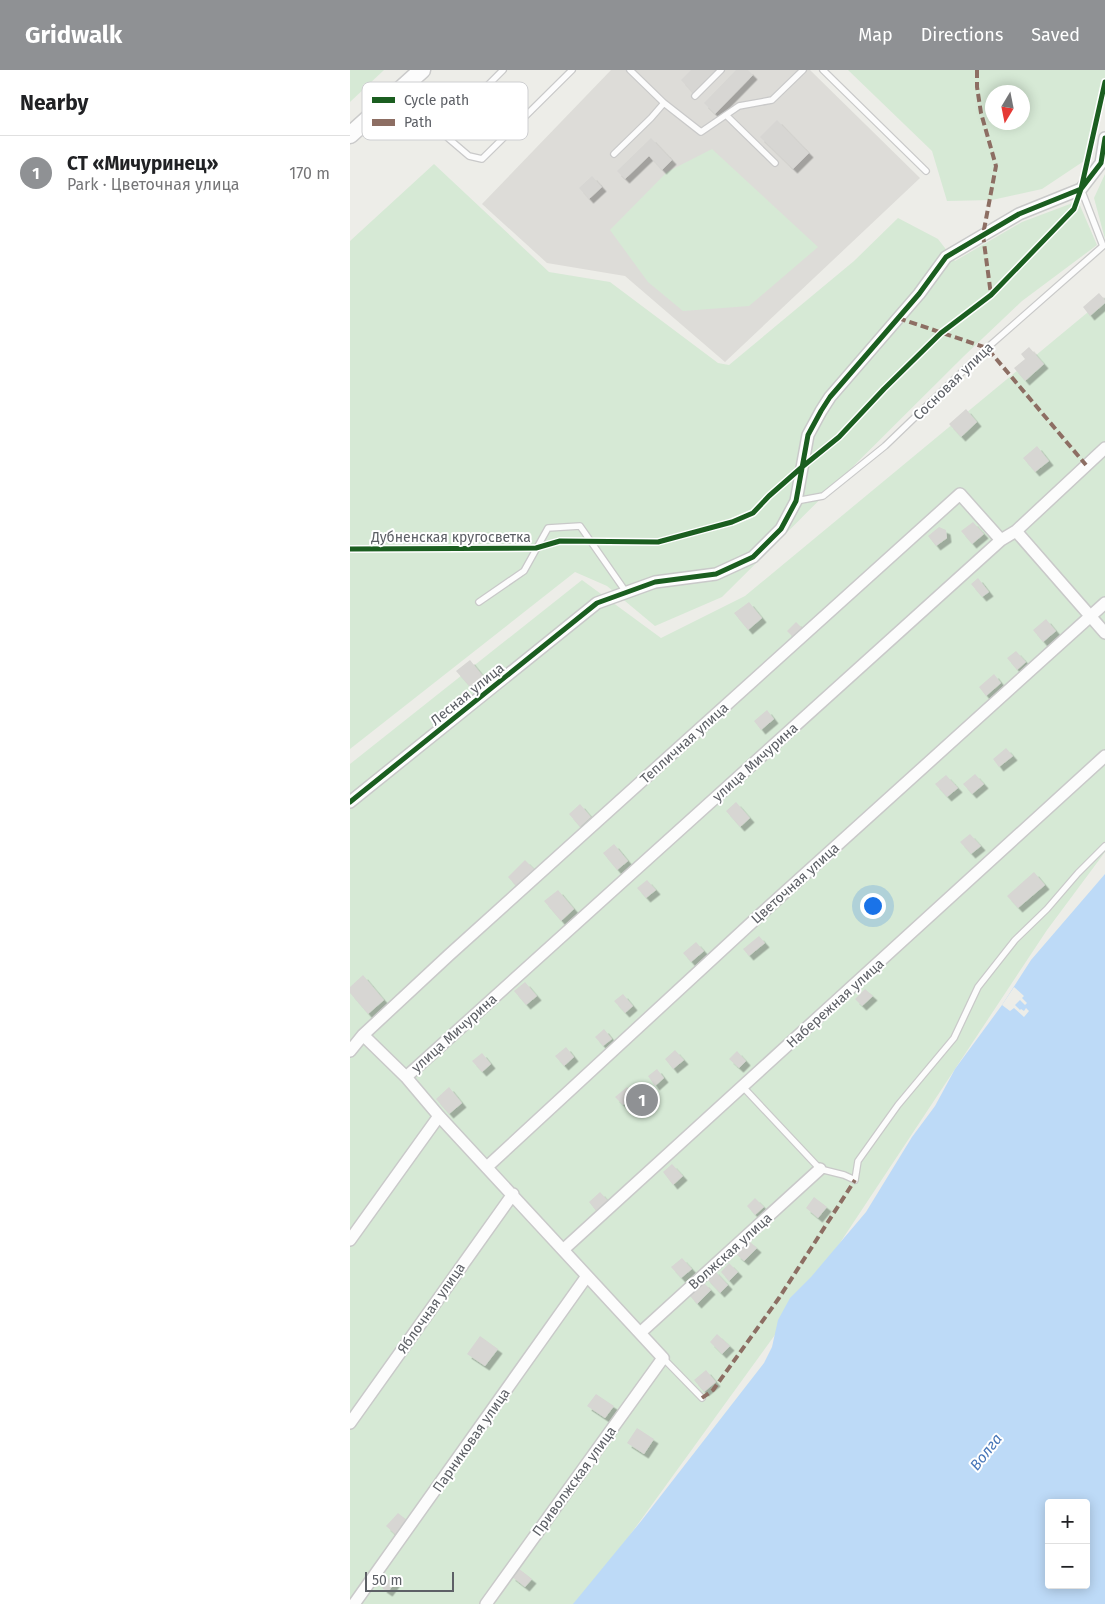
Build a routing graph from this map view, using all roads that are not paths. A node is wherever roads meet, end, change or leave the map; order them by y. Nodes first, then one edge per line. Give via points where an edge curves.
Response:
1 (422, 70) edge
2 (503, 70) edge
3 (572, 70) edge
4 (630, 70) edge
5 (720, 70) edge
6 (803, 70) edge
7 (823, 70) edge
8 (409, 82) edge
9 (491, 82) edge
10 (695, 96) dead end
11 (664, 103) junction
12 (528, 114) edge
13 (726, 115) junction
14 (362, 124) edge
15 (350, 135) edge
16 (1105, 138) edge
17 (450, 140) edge
18 (501, 140) edge
19 (614, 154) dead end
20 (774, 163) dead end
21 (926, 171) dead end
22 (1080, 189) junction
23 (1105, 448) edge
24 (796, 501) junction
25 (1016, 530) junction
26 (1001, 540) junction
27 (626, 592) junction
28 (479, 602) dead end
29 (1105, 603) edge
30 (1092, 616) junction
31 (1105, 633) edge
32 (1105, 756) edge
33 (350, 802) edge
34 (1105, 846) edge
35 (363, 1035) junction
36 (350, 1051) edge
37 (406, 1077) junction
38 (743, 1087) junction
39 (439, 1116) junction
40 (488, 1166) junction
41 (820, 1169) junction
42 (513, 1194) junction
43 (350, 1240) edge
44 (564, 1249) junction
45 (587, 1276) junction
46 (640, 1333) junction
47 (663, 1358) junction
48 (702, 1398) dead end
49 (350, 1423) edge
50 (354, 1604) edge
51 (486, 1604) edge

1 - 8 street
2 - 9 lane
3 - 12 lane
4 - 11 lane
5 - 10 lane
6 - 13 lane via 772,100 739,106
7 - 21 lane
11 - 13 lane via 700,132
11 - 19 lane
13 - 20 lane
14 - 15 street
16 - 22 street via 1101,162
17 - 18 lane via 469,156 482,159
22 - 24 street, Лесная улица via 1019,214 946,257 821,411 808,435
22 - 24 lane, Сосновая улица via 1103,246 987,348 885,446 823,496
23 - 25 street, улица Мичурина
24 - 27 street, Лесная улица via 781,529 753,557 716,574 655,582
25 - 26 street, улица Мичурина
25 - 30 street
26 - 35 street, Тепличная улица via 960,494
26 - 37 street, улица Мичурина
27 - 28 lane via 580,526 548,528 524,571
27 - 33 street, Лесная улица via 597,603
29 - 30 street, Цветочная улица
30 - 31 street
30 - 40 street, Цветочная улица via 762,913
32 - 38 street, Набережная улица
34 - 41 lane via 1015,940 978,986 954,1038 898,1105 858,1161 855,1180
35 - 36 street
35 - 37 street
37 - 39 street
38 - 41 lane
38 - 44 street, Набережная улица
39 - 40 street
39 - 43 street
40 - 42 street
41 - 46 street, Волжская улица
42 - 44 street
42 - 49 street, Яблочная улица
44 - 45 street
45 - 46 street
45 - 50 street, Парниковая улица
46 - 47 street
47 - 48 lane
47 - 51 street, Приволжская улица

